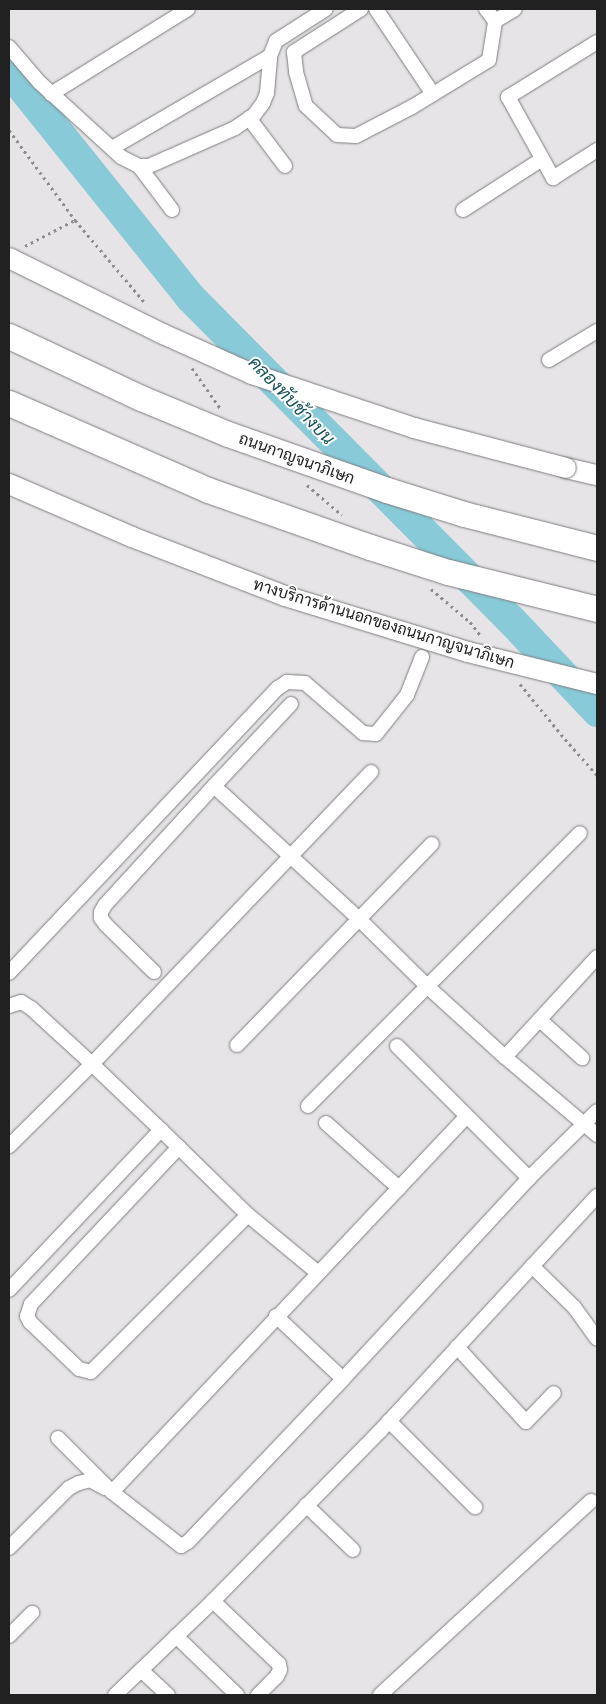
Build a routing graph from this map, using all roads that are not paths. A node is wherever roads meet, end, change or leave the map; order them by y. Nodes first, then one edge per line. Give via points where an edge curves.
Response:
1 (188, 9) edge
2 (326, 9) edge
3 (360, 9) edge
4 (376, 9) edge
5 (486, 9) edge
6 (515, 9) edge
7 (495, 21) junction
8 (597, 42) edge
9 (9, 47) edge
10 (270, 56) junction
11 (51, 94) junction
12 (433, 94) junction
13 (249, 118) junction
14 (112, 148) junction
15 (597, 150) edge
16 (542, 159) junction
17 (139, 166) junction
18 (285, 166) dead end
19 (172, 210) dead end
20 (463, 210) dead end
21 (13, 254) edge
22 (597, 331) edge
23 (9, 336) edge
24 (549, 360) dead end
25 (9, 403) edge
26 (597, 475) edge
27 (9, 484) edge
28 (597, 548) edge
29 (597, 610) edge
30 (422, 657) dead end
31 (597, 684) edge
32 (291, 704) dead end
33 (371, 772) dead end
34 (214, 786) junction
35 (580, 832) dead end
36 (432, 844) dead end
37 (291, 857) junction
38 (360, 919) junction
39 (597, 957) edge
40 (154, 972) dead end
41 (9, 973) edge
42 (428, 987) junction
43 (9, 1006) edge
44 (540, 1020) junction
45 (238, 1045) dead end
46 (397, 1046) dead end
47 (505, 1058) junction
48 (582, 1058) dead end
49 (92, 1064) junction
50 (308, 1106) dead end
51 (597, 1111) edge
52 (466, 1117) junction
53 (584, 1122) junction
54 (326, 1123) dead end
55 (161, 1130) junction
56 (597, 1135) edge
57 (9, 1146) edge
58 (178, 1147) junction
59 (529, 1178) junction
60 (399, 1188) junction
61 (597, 1196) edge
62 (248, 1214) junction
63 (532, 1266) junction
64 (318, 1273) junction
65 (9, 1290) edge
66 (276, 1316) junction
67 (597, 1339) edge
68 (457, 1347) junction
69 (343, 1379) junction
70 (554, 1393) dead end
71 (389, 1421) junction
72 (58, 1438) dead end
73 (112, 1492) junction
74 (590, 1501) dead end
75 (306, 1506) junction
76 (475, 1507) dead end
77 (9, 1548) edge
78 (353, 1550) dead end
79 (213, 1600) junction
80 (32, 1613) dead end
81 (9, 1636) edge
82 (176, 1636) junction
83 (141, 1670) junction
84 (115, 1695) edge
85 (168, 1695) edge
86 (237, 1695) edge
87 (258, 1695) edge
88 (380, 1695) edge

1 - 11 street
2 - 10 street via 276,41
3 - 12 street via 294,52 306,106 337,135 356,136
4 - 12 street
5 - 7 street
6 - 7 street
7 - 12 street via 488,60
8 - 16 street via 508,97
9 - 11 street
10 - 13 street via 267,93 263,103
10 - 14 street
11 - 14 street
13 - 17 street via 235,128 164,160
13 - 18 street
14 - 17 street
15 - 16 street via 553,178
16 - 20 street
17 - 19 street
21 - 26 main road, bridge via 154,329 252,374 414,428
22 - 24 street
23 - 28 highway, ถนนกาญจนาภิเษก, bridge via 141,398 228,434 388,490
25 - 29 highway, bridge via 208,490 361,544 448,572
27 - 31 main road, ทางบริการด้านนอกของถนนกาญจนาภิเษก, bridge via 285,596 468,652
30 - 41 street via 407,695 376,734 363,733 305,683 287,682 278,688
32 - 34 street
33 - 37 street
34 - 37 street
34 - 40 street via 102,912 101,918 106,925
35 - 42 street
36 - 38 street
37 - 38 street
37 - 49 street
38 - 42 street
38 - 45 street
39 - 44 street
42 - 47 street
42 - 50 street
43 - 49 street via 21,1002 31,1008
44 - 47 street
44 - 48 street
46 - 52 street
47 - 53 street
49 - 55 street
49 - 57 street
51 - 53 street
52 - 59 street
52 - 60 street
53 - 56 street
53 - 59 street
54 - 60 street
55 - 58 street
55 - 65 street
58 - 62 street
58 - 62 street via 31,1304 27,1316 30,1322 79,1369 91,1372
59 - 69 street
60 - 64 street
61 - 63 street
62 - 64 street
63 - 67 street via 574,1308
63 - 68 street
64 - 66 street
66 - 69 street
66 - 73 street
68 - 70 street via 526,1422
68 - 71 street
69 - 73 street via 183,1545 178,1545
71 - 75 street
71 - 76 street
72 - 73 street
73 - 77 street via 90,1480 79,1482
74 - 88 street
75 - 78 street
75 - 79 street
79 - 82 street
79 - 87 street via 278,1664 277,1676
80 - 81 street
82 - 83 street
82 - 86 street
83 - 84 street
83 - 85 street

